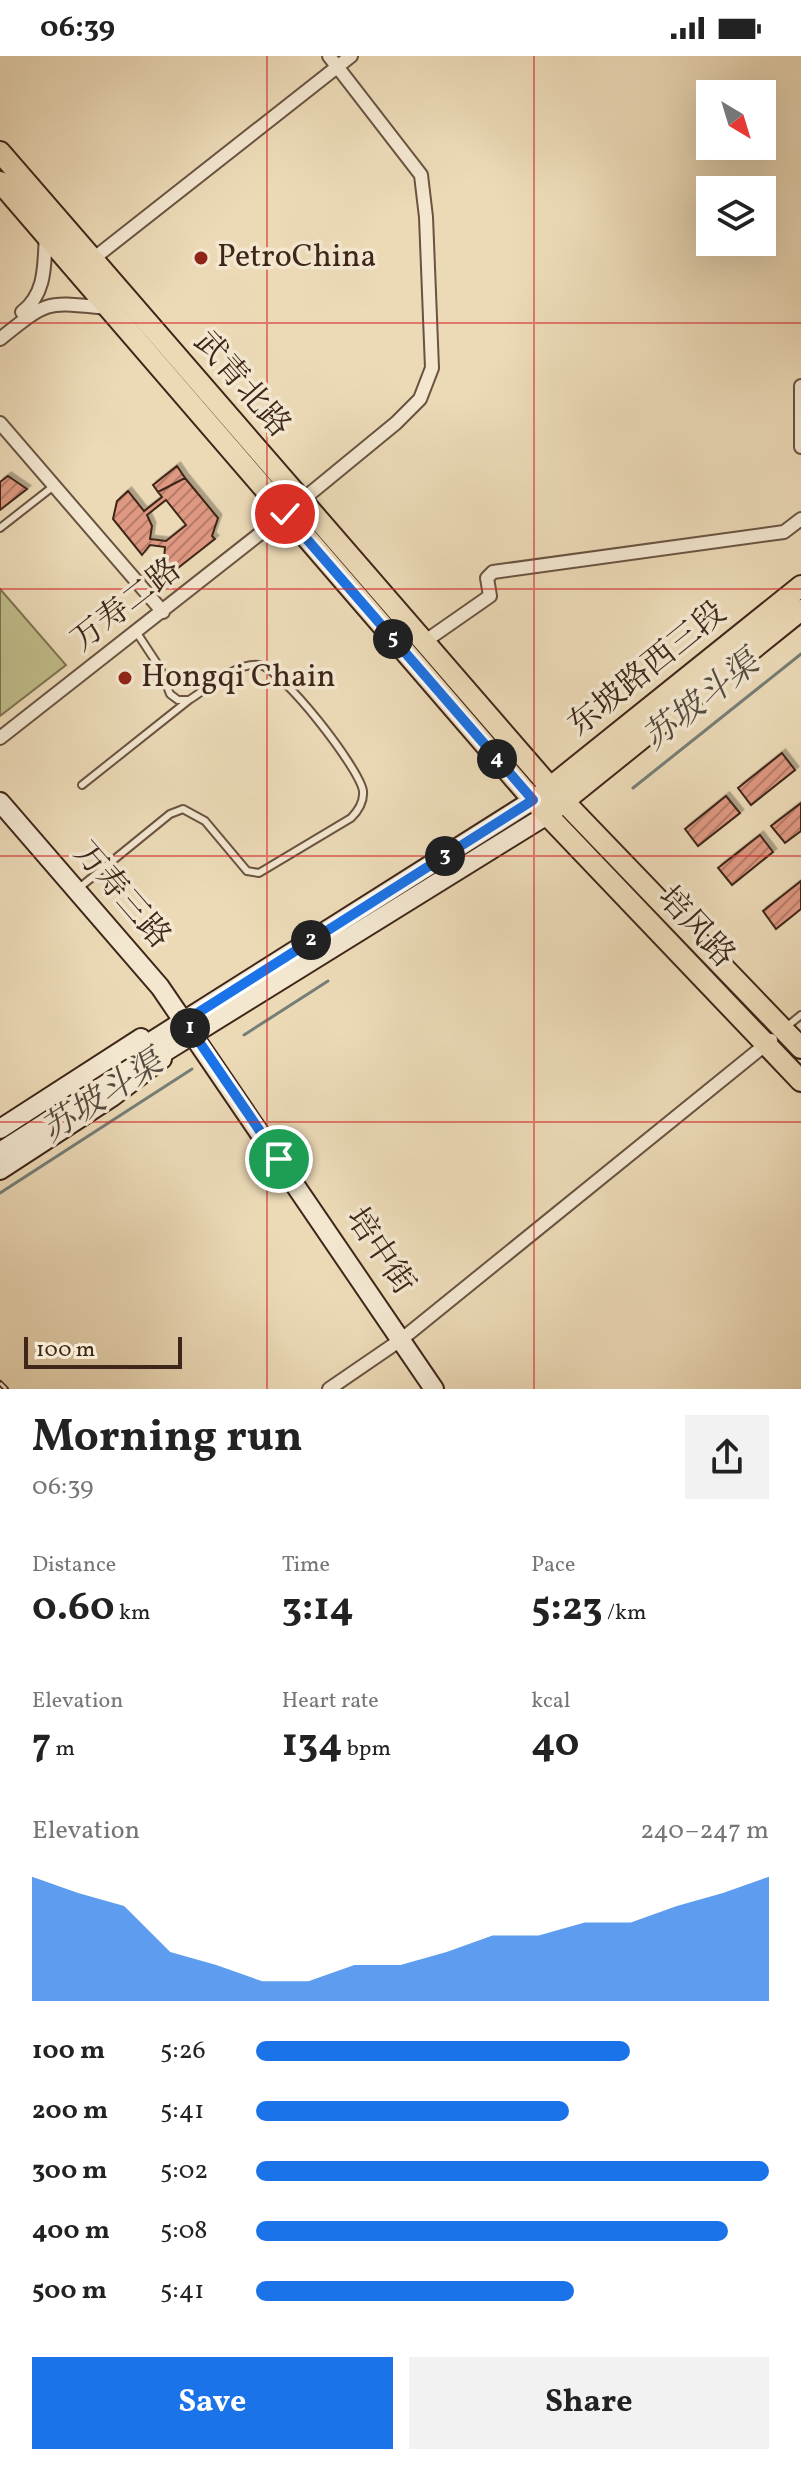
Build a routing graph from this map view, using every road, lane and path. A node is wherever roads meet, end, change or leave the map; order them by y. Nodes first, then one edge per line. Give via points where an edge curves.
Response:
1 (329, 56) edge
2 (351, 56) edge
3 (337, 67) junction
4 (0, 152) edge
5 (0, 182) edge
6 (46, 234) junction
7 (93, 259) junction
8 (108, 308) junction
9 (0, 329) edge
10 (0, 339) edge
11 (801, 386) edge
12 (0, 423) edge
13 (801, 447) edge
14 (55, 485) junction
15 (293, 508) junction
16 (801, 519) edge
17 (0, 528) edge
18 (801, 586) edge
19 (801, 610) edge
20 (163, 612) junction
21 (136, 632) junction
22 (424, 642) junction
23 (189, 700) junction
24 (0, 738) edge
25 (82, 785) dead end
26 (557, 794) junction
27 (0, 802) edge
28 (540, 808) junction
29 (76, 890) junction
30 (801, 1015) edge
31 (189, 1026) junction
32 (782, 1030) junction
33 (167, 1032) junction
34 (764, 1045) junction
35 (801, 1048) edge
36 (163, 1053) junction
37 (801, 1081) edge
38 (0, 1129) edge
39 (0, 1140) edge
40 (0, 1152) edge
41 (0, 1170) edge
42 (402, 1339) junction
43 (329, 1389) edge
44 (434, 1389) edge

1 - 3 street, 万寿二路
2 - 3 street
3 - 7 street
3 - 15 street, 万寿二路 via 421,175 432,368 420,399
4 - 7 main road, 武青北路
5 - 6 main road, 武青北路
6 - 8 main road, 武青北路
6 - 9 street via 36,299
7 - 15 main road, 武青北路
8 - 10 street via 43,305
8 - 15 main road, 武青北路
11 - 13 street
12 - 14 street
14 - 17 lane
14 - 20 street
15 - 20 street, 万寿二路
15 - 22 main road, 武青北路
15 - 28 main road, 武青北路
16 - 22 street via 784,532 493,572 487,578 490,596
18 - 26 main road, 东坡路西三段
19 - 26 main road, 东坡路西三段
20 - 21 street, 万寿二路
21 - 23 lane via 170,694
21 - 24 street, 万寿二路
22 - 26 main road, 武青北路
23 - 25 lane
23 - 29 lane via 248,666 270,668 355,770 363,791 360,808 259,873 247,871 205,821 183,809
26 - 28 main road, 东坡路西三段
26 - 32 main road, 培风路
27 - 29 street, 万寿三路
28 - 31 street
28 - 34 main road, 培风路
29 - 31 street, 万寿三路
30 - 32 lane
31 - 33 street
31 - 36 street
31 - 42 street, 培中街
32 - 34 street
32 - 35 main road, 培风路
33 - 38 street via 139,1038
33 - 39 street
34 - 37 main road, 培风路
34 - 42 street
36 - 40 street via 153,1054
36 - 41 street via 161,1063
42 - 43 street
42 - 44 street, 培中街

